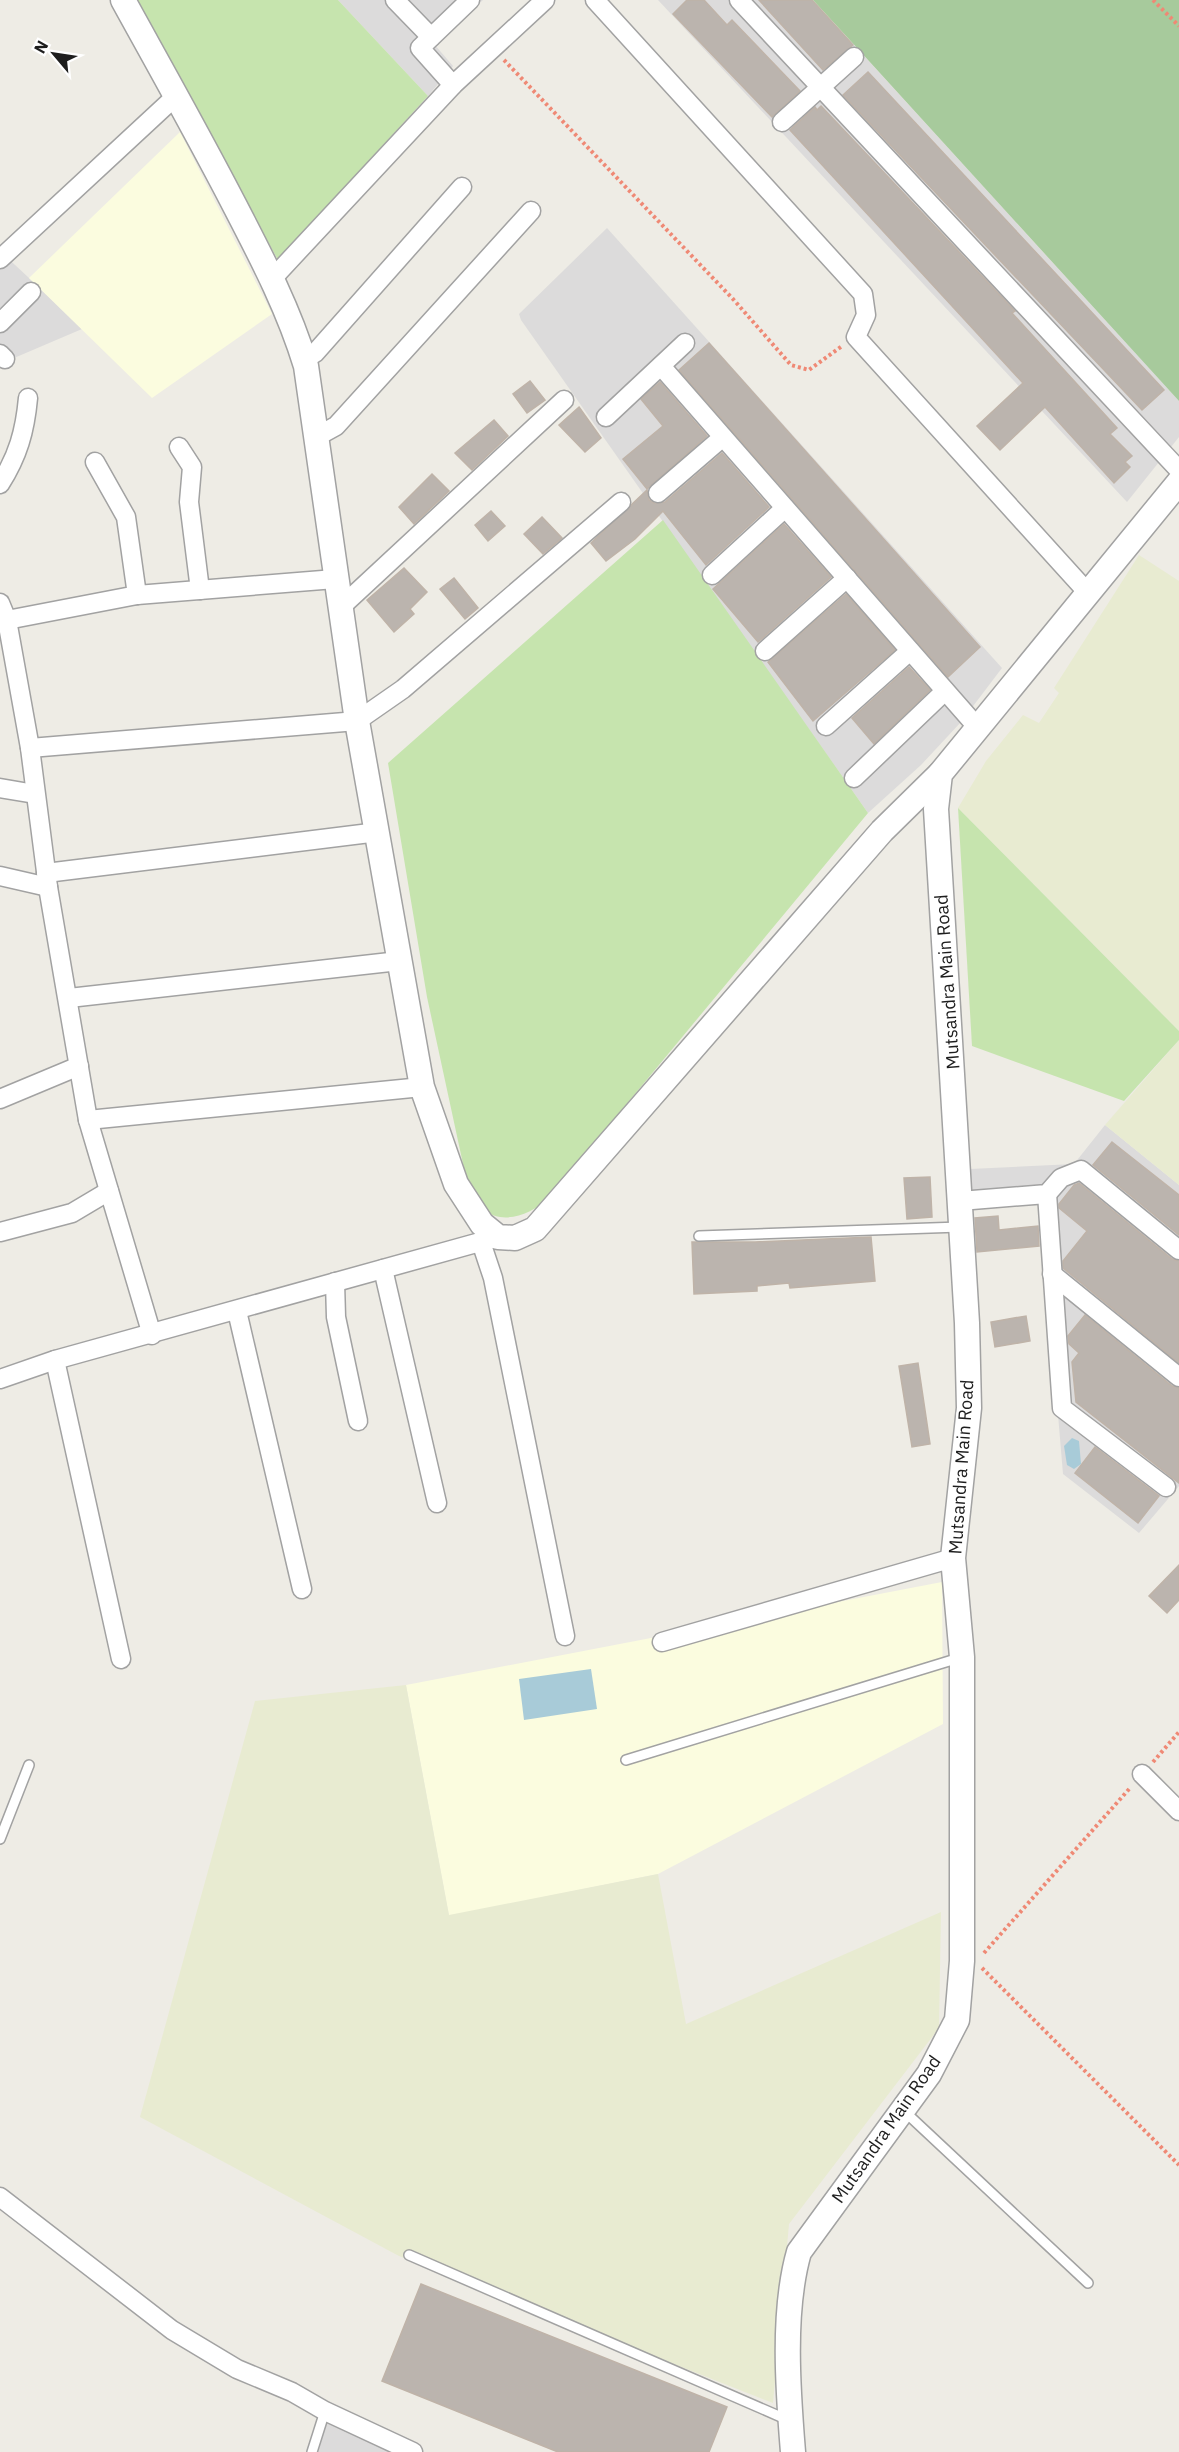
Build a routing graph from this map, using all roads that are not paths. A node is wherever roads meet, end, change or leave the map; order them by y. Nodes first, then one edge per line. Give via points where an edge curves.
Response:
1 (123, 0) edge
2 (395, 0) edge
3 (470, 0) edge
4 (545, 0) edge
5 (595, 0) edge
6 (739, 0) edge
7 (431, 37) junction
8 (854, 57) dead end
9 (453, 85) junction
10 (821, 87) junction
11 (176, 96) junction
12 (782, 122) dead end
13 (462, 187) dead end
14 (531, 211) dead end
15 (0, 259) edge
16 (272, 279) junction
17 (31, 292) dead end
18 (0, 323) edge
19 (685, 344) dead end
20 (304, 360) junction
21 (661, 366) junction
22 (28, 399) dead end
23 (564, 400) dead end
24 (606, 417) dead end
25 (316, 437) junction
26 (723, 437) junction
27 (179, 447) dead end
28 (95, 462) dead end
29 (1179, 470) edge
30 (1179, 482) edge
31 (0, 484) edge
32 (658, 493) dead end
33 (621, 502) dead end
34 (785, 508) junction
35 (712, 575) dead end
36 (847, 578) junction
37 (335, 579) junction
38 (200, 590) junction
39 (1088, 593) junction
40 (137, 595) junction
41 (341, 607) junction
42 (3, 611) edge
43 (765, 651) dead end
44 (910, 651) junction
45 (945, 691) junction
46 (357, 720) junction
47 (826, 726) dead end
48 (978, 728) junction
49 (30, 748) junction
50 (940, 774) junction
51 (854, 778) dead end
52 (0, 788) edge
53 (35, 794) junction
54 (378, 832) junction
55 (0, 876) edge
56 (47, 880) junction
57 (399, 961) junction
58 (69, 998) junction
59 (79, 1066) junction
60 (422, 1087) junction
61 (0, 1099) edge
62 (88, 1120) junction
63 (109, 1191) junction
64 (1047, 1194) junction
65 (960, 1201) junction
66 (961, 1227) junction
67 (0, 1232) edge
68 (699, 1236) dead end
69 (490, 1240) junction
70 (1179, 1250) edge
71 (383, 1269) junction
72 (1052, 1274) junction
73 (334, 1282) junction
74 (237, 1311) junction
75 (152, 1335) junction
76 (55, 1360) junction
77 (1179, 1377) edge
78 (0, 1379) edge
79 (358, 1421) dead end
80 (1166, 1487) dead end
81 (437, 1503) dead end
82 (953, 1558) junction
83 (302, 1589) dead end
84 (564, 1636) dead end
85 (662, 1642) dead end
86 (962, 1657) junction
87 (121, 1659) dead end
88 (626, 1760) dead end
89 (29, 1765) dead end
90 (1142, 1774) road end
91 (1179, 1811) edge
92 (1, 1833) edge
93 (903, 2110) junction
94 (0, 2197) edge
95 (409, 2255) dead end
96 (1088, 2283) dead end
97 (325, 2411) junction
98 (790, 2421) junction
99 (312, 2452) edge
100 (413, 2452) edge
101 (793, 2452) edge

1 - 11 street
2 - 7 street
3 - 7 street
4 - 9 street
5 - 39 street via 863,294 866,315 855,337
6 - 10 street
7 - 9 street via 420,48
8 - 10 street
9 - 16 street
10 - 12 street
10 - 29 street
11 - 15 street
11 - 16 street
13 - 20 street via 315,353
14 - 25 street via 336,426
16 - 20 street
17 - 18 street
19 - 21 street
20 - 25 street
21 - 24 street
21 - 26 street
22 - 31 street via 26,430
23 - 41 street
25 - 37 street
26 - 32 street
26 - 34 street
27 - 38 street via 192,467 189,502
28 - 40 street via 126,517
30 - 39 street
33 - 46 street via 403,689
34 - 35 street
34 - 36 street
36 - 43 street
36 - 44 street
37 - 38 street
37 - 41 street
38 - 40 street
39 - 48 street
40 - 42 street
41 - 46 street
42 - 49 street
44 - 45 street
44 - 47 street
45 - 48 street
45 - 51 street
46 - 49 street
46 - 54 street
48 - 50 street
49 - 53 street
50 - 65 street, Mutsandra Main Road via 936,809
50 - 69 street via 882,831 535,1229 515,1238
52 - 53 street
53 - 56 street
54 - 56 street
54 - 57 street
55 - 56 street
56 - 58 street
57 - 58 street
57 - 60 street
58 - 59 street
59 - 61 street
59 - 62 street
60 - 62 street
60 - 69 street via 456,1184
62 - 63 street
63 - 67 street via 72,1213
63 - 75 street
64 - 65 street
64 - 70 street via 1061,1178 1081,1170
64 - 72 street
65 - 66 street, Mutsandra Main Road
66 - 68 lane
66 - 82 street, Mutsandra Main Road via 969,1408
69 - 71 street
69 - 84 street via 493,1278
71 - 73 street
71 - 81 street
72 - 77 street
72 - 80 street via 1062,1408
73 - 74 street
73 - 79 street via 336,1317
74 - 75 street
74 - 83 street
75 - 76 street
76 - 78 street
76 - 87 street
82 - 85 street
82 - 86 street, Mutsandra Main Road
86 - 88 lane
86 - 93 street, Mutsandra Main Road via 968,1967 957,2020 929,2074
89 - 92 lane
90 - 91 street
93 - 96 lane
93 - 98 street, Mutsandra Main Road via 799,2252 792,2278
94 - 97 street via 172,2330 237,2369
95 - 98 lane
97 - 99 lane
97 - 100 street
98 - 101 street, Mutsandra Main Road

